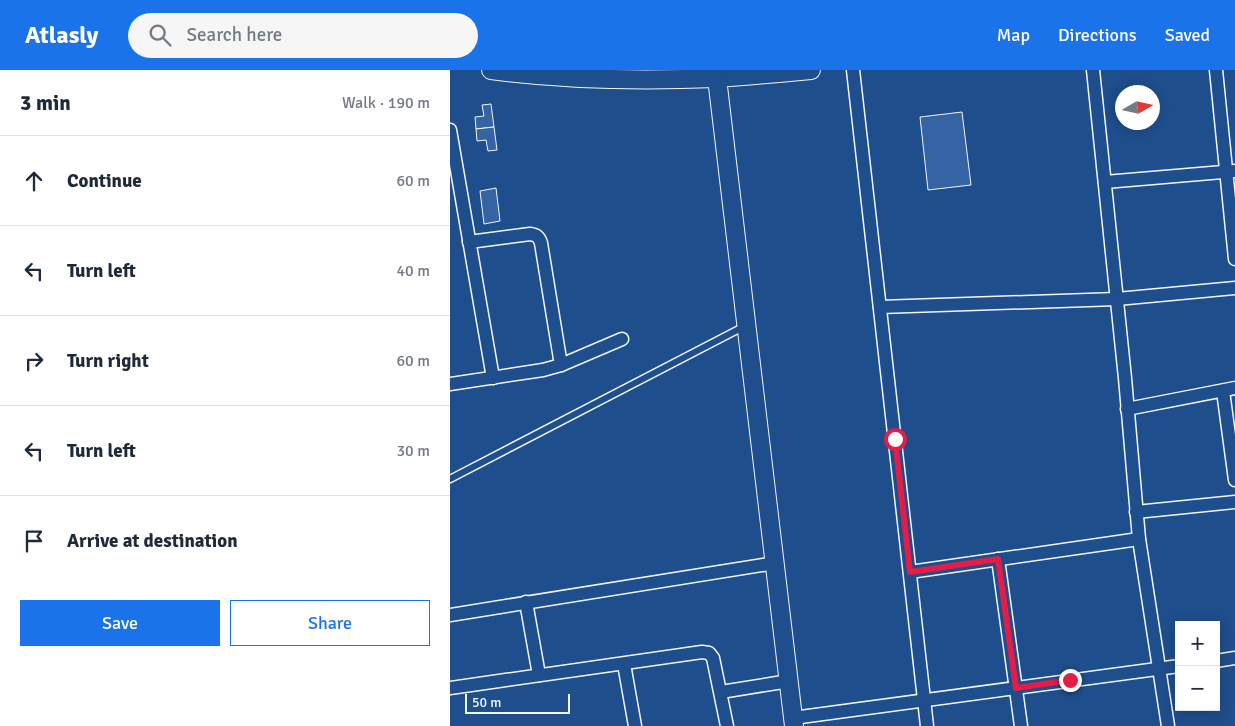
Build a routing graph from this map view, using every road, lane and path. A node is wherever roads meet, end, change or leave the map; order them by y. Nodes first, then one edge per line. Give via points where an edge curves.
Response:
1 (491, 70) edge
2 (810, 70) edge
3 (853, 70) edge
4 (1093, 70) edge
5 (1216, 70) edge
6 (634, 75) edge
7 (717, 78) junction
8 (450, 130) edge
9 (1231, 172) edge
10 (1105, 182) junction
11 (469, 242) junction
12 (1235, 259) edge
13 (1235, 288) edge
14 (1117, 300) junction
15 (880, 307) junction
16 (746, 325) junction
17 (622, 339) dead end
18 (561, 365) junction
19 (493, 378) junction
20 (450, 384) edge
21 (1229, 390) edge
22 (1127, 410) junction
23 (450, 479) edge
24 (1235, 480) edge
25 (1235, 502) edge
26 (1136, 512) junction
27 (1139, 539) junction
28 (998, 559) junction
29 (775, 563) junction
30 (910, 572) junction
31 (526, 602) junction
32 (450, 614) edge
33 (1235, 658) edge
34 (1220, 660) edge
35 (624, 664) junction
36 (1175, 666) edge
37 (1159, 668) junction
38 (539, 675) junction
39 (789, 681) junction
40 (450, 688) edge
41 (1016, 688) junction
42 (721, 692) junction
43 (924, 700) junction
44 (793, 722) edge
45 (635, 726) edge
46 (727, 726) edge
47 (927, 726) edge
48 (1021, 726) edge
49 (1168, 726) edge

1 - 6 street via 560,77
2 - 7 street
3 - 15 street
4 - 10 street
5 - 9 street
6 - 7 street
7 - 16 street
8 - 11 street
9 - 10 street
9 - 12 street
10 - 14 street
11 - 18 street via 530,234 539,237
11 - 19 street
13 - 14 street
14 - 15 street
14 - 22 street
15 - 30 street
16 - 23 lane
16 - 29 street
17 - 18 street
18 - 19 street
19 - 20 street
21 - 22 street
21 - 24 street
22 - 26 street
25 - 26 street
26 - 27 street
27 - 28 street
27 - 37 street
28 - 30 street
28 - 41 street
29 - 31 street
29 - 39 street
30 - 43 street
31 - 32 street
31 - 38 street
33 - 34 street
35 - 38 street
35 - 42 street via 709,653
35 - 45 street
36 - 37 street
37 - 41 street
37 - 49 street
38 - 40 street
39 - 42 street
39 - 44 street
41 - 43 street
41 - 48 street
42 - 46 street
43 - 44 street
43 - 47 street

